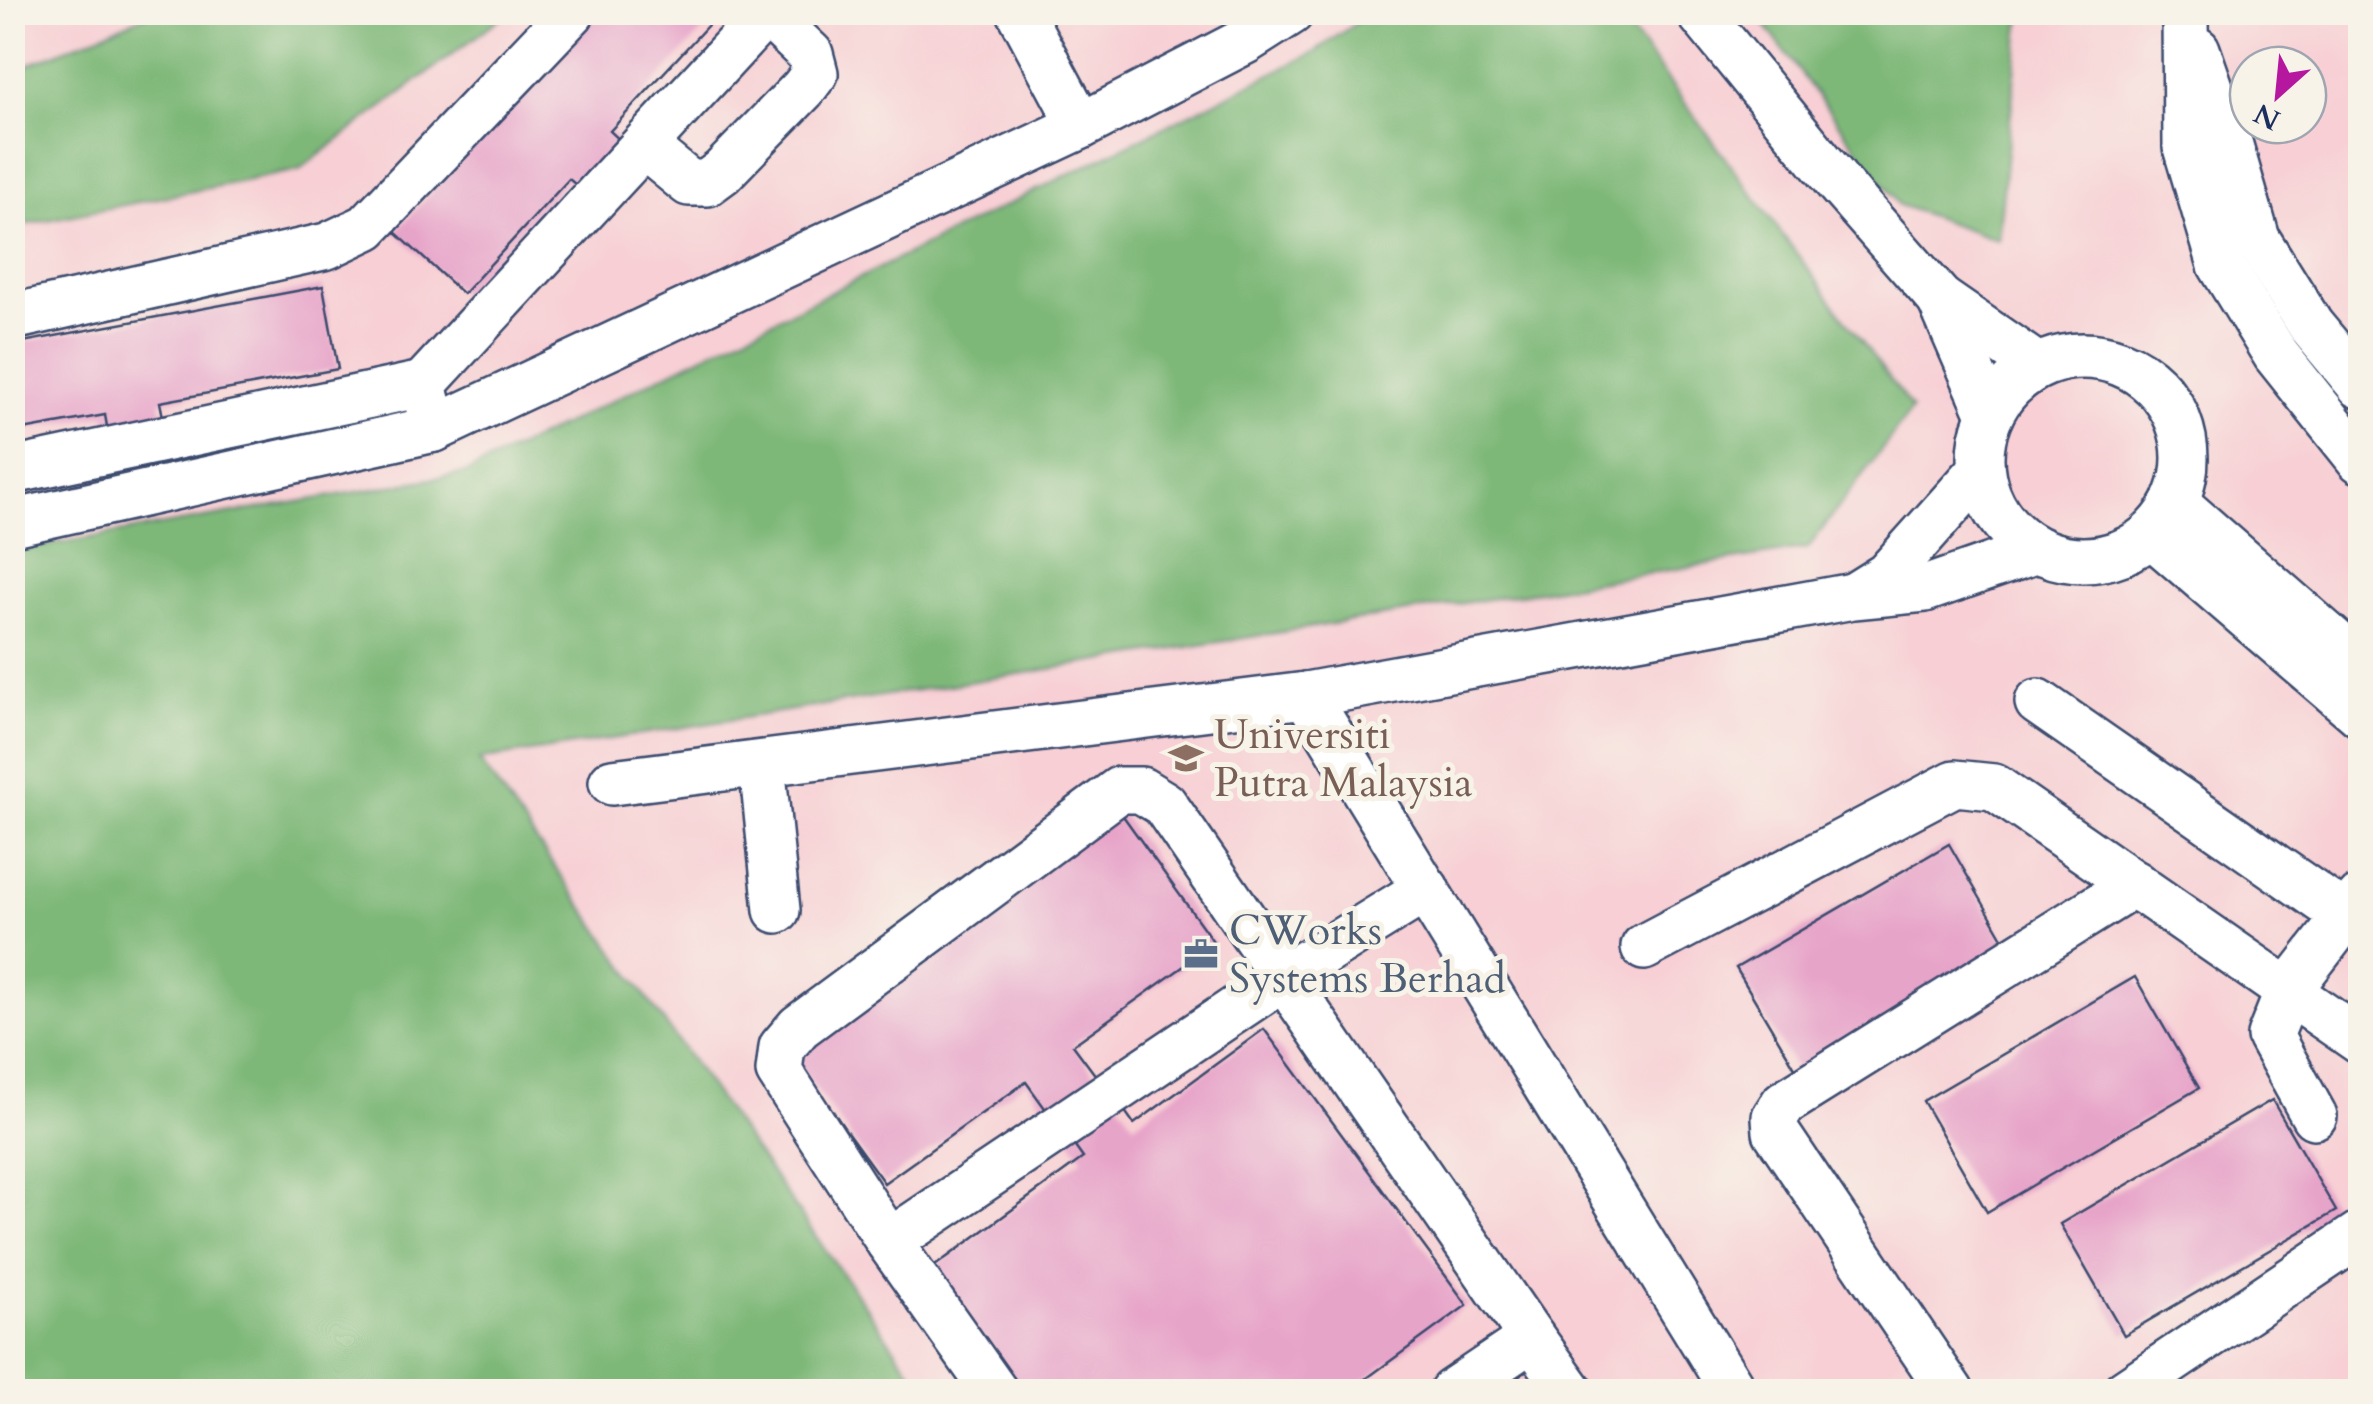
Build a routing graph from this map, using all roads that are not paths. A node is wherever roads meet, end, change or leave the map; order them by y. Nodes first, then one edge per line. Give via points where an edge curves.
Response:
1 (572, 12) edge
2 (1020, 12) edge
3 (1291, 12) edge
4 (1699, 12) edge
5 (767, 13) edge
6 (2185, 14) edge
7 (1081, 126) junction
8 (644, 146) junction
9 (1940, 299) junction
10 (12, 317) edge
11 (2037, 366) junction
12 (423, 384) junction
13 (2360, 385) edge
14 (1990, 414) junction
15 (434, 429) junction
16 (2360, 460) edge
17 (1981, 470) junction
18 (12, 471) edge
19 (2164, 519) junction
20 (12, 523) edge
21 (2037, 550) junction
22 (1853, 596) junction
23 (2360, 664) edge
24 (1306, 695) junction
25 (2038, 702) dead end
26 (2360, 714) edge
27 (762, 764) junction
28 (612, 782) dead end
29 (2135, 884) junction
30 (1426, 890) junction
31 (777, 910) dead end
32 (2356, 913) edge
33 (1644, 947) dead end
34 (1284, 977) junction
35 (2288, 991) junction
36 (2360, 1041) edge
37 (2314, 1116) dead end
38 (2360, 1234) edge
39 (889, 1242) junction
40 (1532, 1338) junction
41 (996, 1392) edge
42 (1452, 1392) edge
43 (1571, 1392) edge
44 (1734, 1392) edge
45 (1951, 1392) edge
46 (2125, 1392) edge

1 - 10 street via 367,227 327,246
2 - 7 street
3 - 7 street
4 - 9 street
5 - 8 street
5 - 8 street via 810,54 815,73 803,89 707,183 690,183
6 - 13 street via 2258,238 2311,326
6 - 16 street via 2186,146 2221,265 2276,355
7 - 15 street
8 - 12 street
9 - 11 street
9 - 14 street
11 - 14 street via 2010,386
11 - 19 street via 2067,357 2098,358 2129,367 2155,386 2174,410 2184,441 2185,472
12 - 15 street
12 - 18 street
14 - 17 street
15 - 20 street
17 - 21 street via 1999,517
17 - 22 street via 1887,575
19 - 21 street via 2132,549 2108,558 2084,561
19 - 23 street
19 - 26 street
21 - 22 street via 1925,589
22 - 24 street
24 - 27 street
24 - 30 street
25 - 32 street
27 - 28 street
27 - 31 street
29 - 33 street via 1994,787 1955,783
29 - 35 street
29 - 45 street via 1784,1103 1775,1117 1776,1132
30 - 34 street
30 - 44 street
32 - 35 street
34 - 39 street
34 - 39 street via 1164,804 1142,790 1119,790 799,1027 782,1048 780,1070
34 - 40 street
35 - 36 street
35 - 37 street via 2270,1036
38 - 46 street
39 - 41 street
40 - 42 street
40 - 43 street

